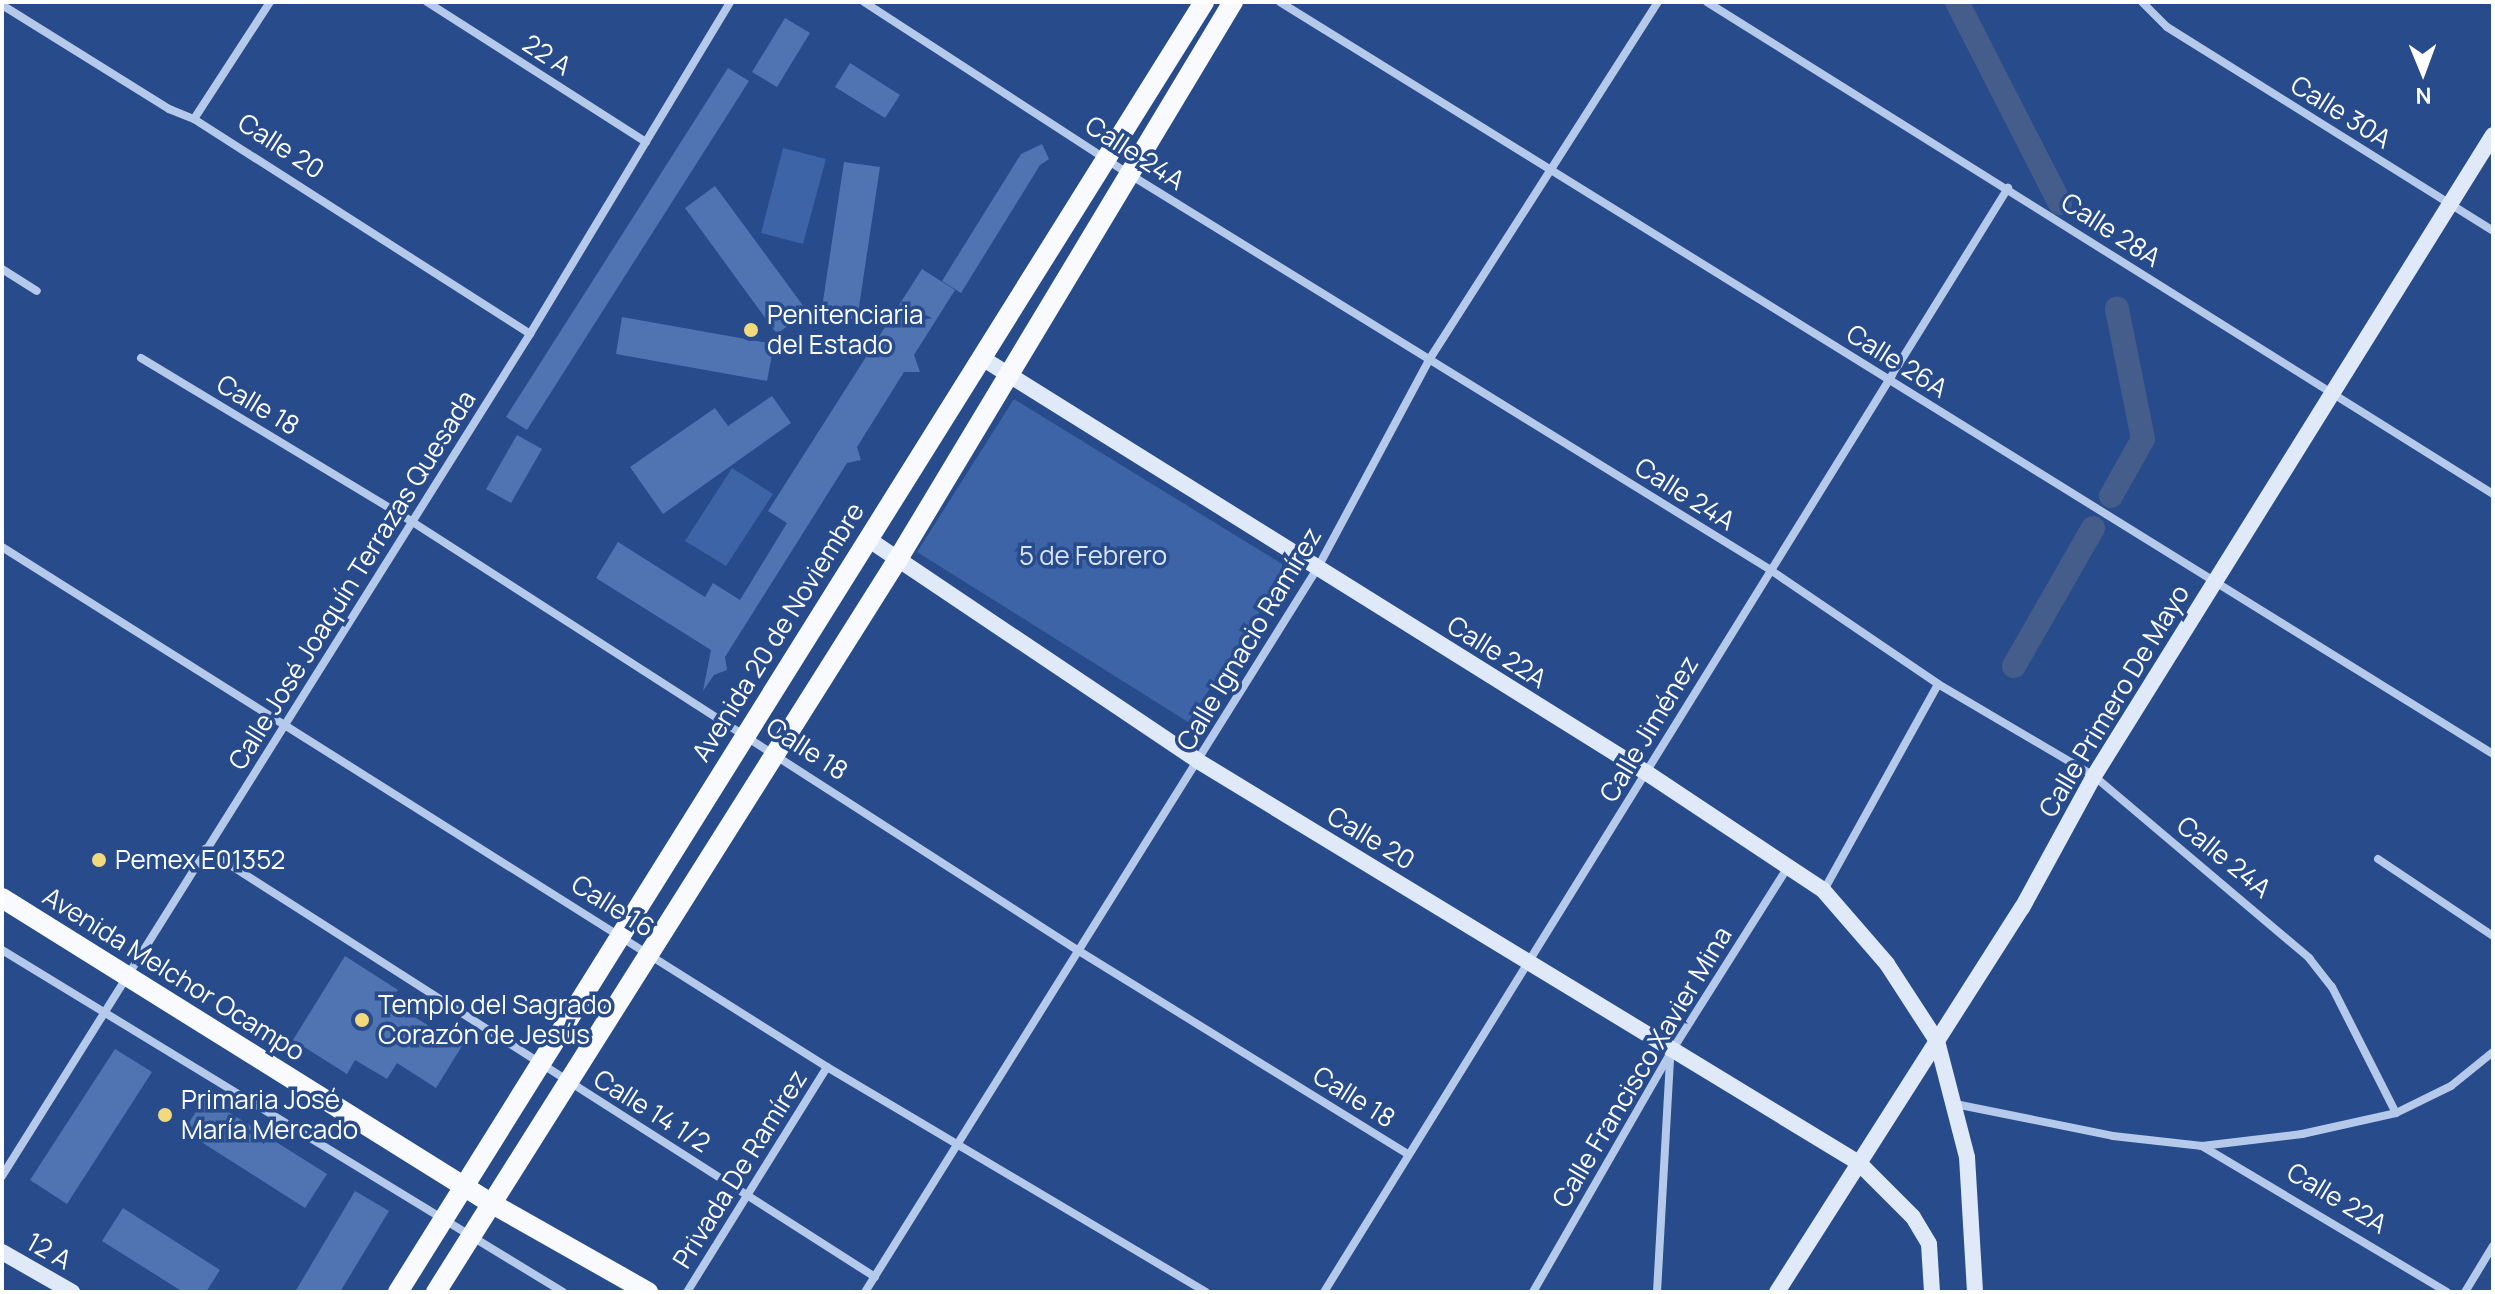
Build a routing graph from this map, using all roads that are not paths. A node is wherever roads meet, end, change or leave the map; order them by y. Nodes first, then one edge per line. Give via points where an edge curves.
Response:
1 (270, 2) edge
2 (427, 2) edge
3 (730, 2) edge
4 (864, 2) edge
5 (1204, 2) edge
6 (1233, 2) edge
7 (1280, 2) edge
8 (1658, 2) edge
9 (1707, 2) edge
10 (2142, 2) edge
11 (2, 5) edge
12 (194, 119) junction
13 (2493, 135) edge
14 (646, 142) junction
15 (1106, 158) junction
16 (1553, 169) junction
17 (1129, 174) junction
18 (2008, 188) junction
19 (2450, 204) junction
20 (2493, 231) edge
21 (2, 269) edge
22 (37, 291) dead end
23 (530, 334) junction
24 (141, 358) dead end
25 (982, 358) junction
26 (1429, 360) junction
27 (1008, 374) junction
28 (1889, 379) junction
29 (2333, 395) junction
30 (2493, 494) edge
31 (411, 521) junction
32 (868, 539) junction
33 (2, 547) edge
34 (898, 559) junction
35 (1317, 569) junction
36 (1769, 569) junction
37 (2214, 582) junction
38 (1938, 684) junction
39 (286, 725) junction
40 (744, 732) junction
41 (773, 751) junction
42 (2493, 754) edge
43 (1198, 761) junction
44 (1647, 773) junction
45 (2094, 776) junction
46 (205, 849) junction
47 (2378, 859) dead end
48 (1788, 866) junction
49 (1823, 890) junction
50 (2, 898) edge
51 (622, 935) junction
52 (2493, 936) edge
53 (2, 950) edge
54 (1079, 951) junction
55 (648, 952) junction
56 (1528, 962) junction
57 (128, 974) junction
58 (105, 1013) junction
59 (1937, 1041) junction
60 (1671, 1052) junction
61 (2493, 1052) edge
62 (543, 1064) junction
63 (827, 1067) junction
64 (567, 1082) junction
65 (1955, 1104) junction
66 (2396, 1113) junction
67 (956, 1142) junction
68 (2202, 1146) junction
69 (1408, 1154) junction
70 (1859, 1163) junction
71 (2, 1176) edge
72 (465, 1187) junction
73 (746, 1192) junction
74 (489, 1202) junction
75 (445, 1218) junction
76 (471, 1234) junction
77 (2493, 1246) edge
78 (2, 1252) edge
79 (875, 1277) junction
80 (1978, 1291) edge
81 (72, 1292) edge
82 (398, 1292) edge
83 (436, 1292) edge
84 (563, 1292) edge
85 (648, 1292) edge
86 (687, 1292) edge
87 (865, 1292) edge
88 (1206, 1292) edge
89 (1324, 1292) edge
90 (1533, 1292) edge
91 (1657, 1292) edge
92 (1777, 1292) edge
93 (1932, 1292) edge
94 (2447, 1292) edge
95 (2465, 1292) edge

1 - 12 street
2 - 14 street, 22 A
3 - 14 street, Calle José Joaquín Terrazas Quesada
4 - 15 street, Calle 24A
5 - 15 main road, Avenida 20 de Noviembre
6 - 17 main road
7 - 16 street, Calle 26A
8 - 16 street, Calle Ignacio Ramírez
9 - 18 street, Calle 28A
10 - 19 street, Calle 30A via 2167,27
11 - 12 street, Calle 20 via 169,109
12 - 23 street, Calle 20
13 - 19 main road, Calle Primero De Mayo
14 - 23 street, Calle José Joaquín Terrazas Quesada
15 - 17 street, Calle 24A
15 - 25 main road, Avenida 20 de Noviembre
16 - 26 street, Calle Ignacio Ramírez
16 - 28 street, Calle 26A
17 - 26 street, Calle 24A
17 - 27 main road
18 - 28 street, Calle Jiménez
18 - 29 street, Calle 28A
19 - 20 street, Calle 30A
19 - 29 main road, Calle Primero De Mayo
21 - 22 street
23 - 31 street, Calle José Joaquín Terrazas Quesada
24 - 31 street, Calle 18
25 - 27 main road, Calle 22A
25 - 32 main road, Avenida 20 de Noviembre
26 - 35 street, Calle Ignacio Ramírez
26 - 36 street, Calle 24A
27 - 34 main road
27 - 35 main road, Calle 22A
28 - 36 street, Calle Jiménez
28 - 37 street, Calle 26A
29 - 30 street, Calle 28A
29 - 37 main road, Calle Primero De Mayo
31 - 39 street, Calle José Joaquín Terrazas Quesada
31 - 40 street, Calle 18
32 - 34 main road, Calle 20
32 - 40 main road, Avenida 20 de Noviembre
33 - 39 street, Calle 16
34 - 41 main road
34 - 43 main road, Calle 20
35 - 43 street, Calle Ignacio Ramírez
35 - 44 main road, Calle 22A
36 - 38 street, Calle 24A
36 - 44 street, Calle Jiménez
37 - 42 street, Calle 26A
37 - 45 main road, Calle Primero De Mayo
38 - 45 street, Calle 24A
38 - 49 street
39 - 46 street, Calle José Joaquín Terrazas Quesada
39 - 51 street, Calle 16
40 - 41 street, Calle 18
40 - 51 main road, Avenida 20 de Noviembre
41 - 54 street, Calle 18
41 - 55 main road
43 - 54 street, Calle Ignacio Ramírez
43 - 56 main road, Calle 20
44 - 48 main road, Calle 22A
44 - 56 street, Calle Jiménez
45 - 59 main road, Calle Primero De Mayo via 2022,908
45 - 66 street, Calle 24A via 2309,958 2332,987
46 - 57 street, Calle José Joaquín Terrazas Quesada
46 - 62 street, Calle 14 1/2
47 - 52 street
48 - 49 main road, Calle 22A
48 - 60 street, Calle Francisco Xavier Mina
49 - 59 main road, Calle 22A via 1887,964
50 - 57 main road, Avenida Melchor Ocampo
51 - 55 street, Calle 16
51 - 62 main road, Avenida 20 de Noviembre
53 - 58 street
54 - 67 street, Calle Ignacio Ramírez
54 - 69 street, Calle 18
55 - 63 street, Calle 16
55 - 64 main road
56 - 60 main road, Calle 20
56 - 69 street, Calle Jiménez
57 - 58 street, Calle José Joaquín Terrazas Quesada
57 - 72 main road, Avenida Melchor Ocampo
58 - 71 street, Calle José Joaquín Terrazas Quesada
58 - 75 street
59 - 65 main road, Calle 22A
59 - 70 main road, Calle Primero De Mayo
60 - 70 main road, Calle 20
60 - 90 street, Calle Francisco Xavier Mina
60 - 91 street
61 - 66 street via 2451,1086
62 - 64 street, Calle 14 1/2
62 - 72 main road, Avenida 20 de Noviembre
63 - 67 street, Calle 16
63 - 73 street, Privada De Ramírez
64 - 73 street, Calle 14 1/2
64 - 74 main road
65 - 68 street via 2113,1136
65 - 80 main road, Calle 22A via 1967,1157
66 - 68 street via 2302,1134
67 - 79 street, Calle Ignacio Ramírez
67 - 88 street, Calle 16
68 - 94 street, Calle 22A
69 - 89 street, Calle Jiménez
70 - 92 main road, Calle Primero De Mayo
70 - 93 main road, Calle 20 via 1913,1217 1929,1244
72 - 74 main road, Avenida Melchor Ocampo
72 - 75 main road, Avenida 20 de Noviembre
73 - 79 street, Calle 14 1/2
73 - 86 street, Privada De Ramírez
74 - 76 main road
74 - 85 main road, Avenida Melchor Ocampo
75 - 76 street
75 - 82 main road, Avenida 20 de Noviembre
76 - 83 main road
76 - 84 street
77 - 95 street
78 - 81 main road, 12 A
79 - 87 street, Calle Ignacio Ramírez

